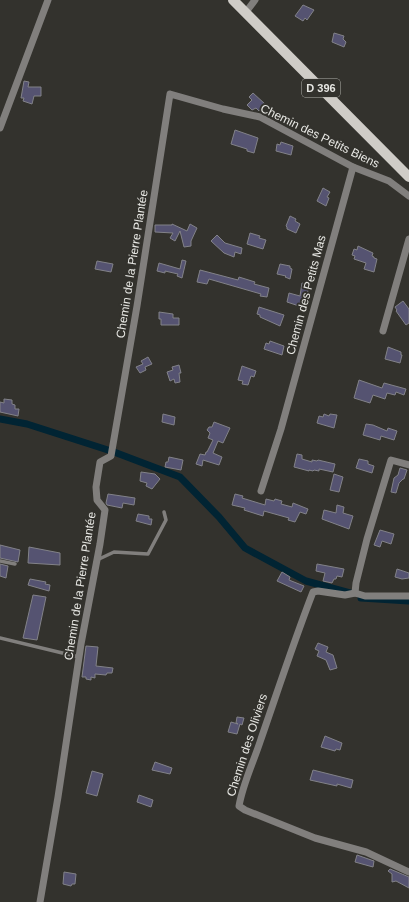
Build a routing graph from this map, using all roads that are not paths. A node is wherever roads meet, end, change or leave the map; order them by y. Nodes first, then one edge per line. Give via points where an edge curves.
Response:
1 (48, 0) edge
2 (234, 0) edge
3 (254, 0) edge
4 (246, 12) junction
5 (170, 94) joint
6 (0, 128) edge
7 (353, 167) junction
8 (409, 176) edge
9 (409, 196) edge
10 (409, 239) edge
11 (383, 330) dead end
12 (409, 465) edge
13 (261, 491) dead end
14 (164, 512) dead end
15 (96, 560) junction
16 (0, 561) edge
17 (15, 564) dead end
18 (355, 593) junction
19 (409, 596) edge
20 (0, 638) edge
21 (79, 657) junction
22 (409, 872) edge
23 (40, 902) edge

1 - 6 street
2 - 4 main road, D 396
3 - 4 street
4 - 8 main road, D 396
5 - 7 street, Chemin des Petits Biens via 260,117
5 - 15 street, Chemin de la Pierre Plantée via 111,456 100,462 96,487 97,500 105,510
7 - 9 street, Chemin des Petits Biens via 389,182
7 - 13 street, Chemin des Petits Mas via 281,429
10 - 11 street
12 - 18 street via 391,460 367,539
14 - 15 lane via 166,520 148,554 114,552
15 - 21 street, Chemin de la Pierre Plantée
16 - 17 lane
18 - 19 street via 365,596
18 - 22 street, Chemin des Oliviers via 345,595 313,592 241,794 239,806 315,838 366,852
20 - 21 lane
21 - 23 street, Chemin de la Pierre Plantée

